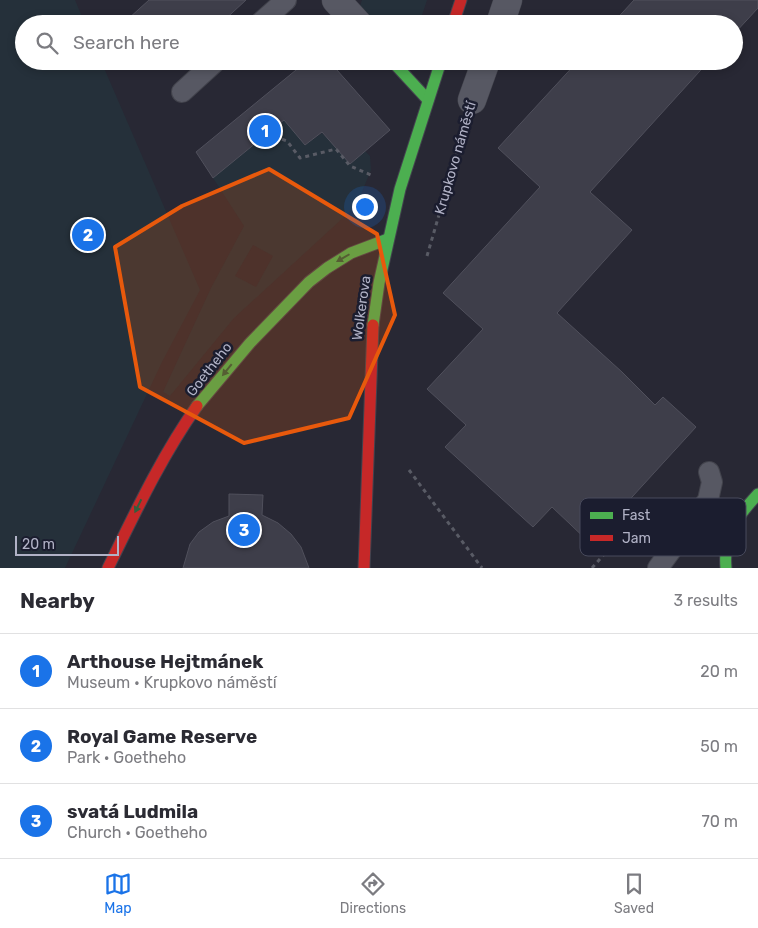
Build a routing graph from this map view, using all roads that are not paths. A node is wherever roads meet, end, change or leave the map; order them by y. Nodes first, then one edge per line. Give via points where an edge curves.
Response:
1 (286, 0) edge
2 (336, 0) edge
3 (461, 0) edge
4 (508, 0) edge
5 (269, 15) edge
6 (350, 15) edge
7 (456, 15) edge
8 (503, 15) edge
9 (206, 70) edge
10 (400, 70) edge
11 (438, 70) edge
12 (483, 70) edge
13 (182, 92) dead end
14 (428, 100) junction
15 (472, 100) road end
16 (388, 239) junction
17 (709, 472) dead end
18 (758, 494) edge
19 (708, 498) edge
20 (746, 508) edge
21 (667, 556) edge
22 (108, 568) edge
23 (364, 568) edge
24 (658, 568) edge

1 - 5 lane
2 - 6 street
3 - 7 street
4 - 8 street
9 - 13 lane
10 - 14 street
11 - 14 street, Wolkerova
12 - 15 street, Krupkovo náměstí
14 - 16 street, Wolkerova
16 -> 22 street, Goetheho via 359,249 326,268 249,344 177,436 148,485
16 - 23 street, Wolkerova via 372,329
17 - 19 lane via 712,482
18 - 20 street
21 - 24 lane

